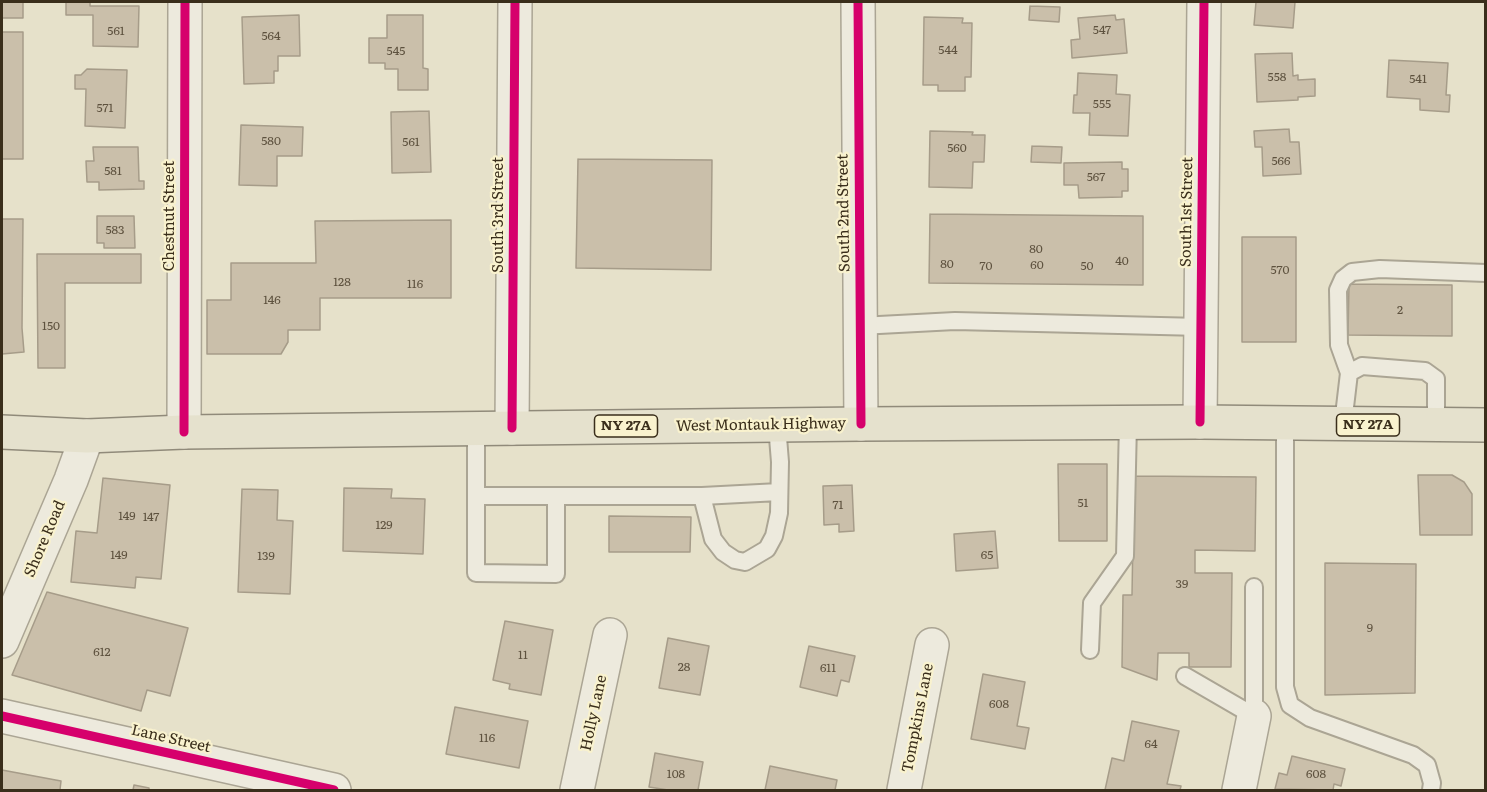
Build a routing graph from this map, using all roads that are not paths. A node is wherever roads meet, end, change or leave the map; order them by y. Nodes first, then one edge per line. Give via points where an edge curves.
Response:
1 (185, 2) edge
2 (515, 2) edge
3 (858, 2) edge
4 (1204, 2) edge
5 (1485, 273) edge
6 (860, 326) junction
7 (1201, 327) junction
8 (1349, 373) junction
9 (1200, 422) junction
10 (1128, 423) junction
11 (861, 424) junction
12 (1285, 424) junction
13 (1343, 424) junction
14 (777, 425) junction
15 (1436, 425) junction
16 (1485, 425) edge
17 (512, 428) junction
18 (476, 429) junction
19 (2, 432) edge
20 (184, 432) junction
21 (87, 436) junction
22 (779, 492) junction
23 (476, 496) junction
24 (556, 496) junction
25 (702, 496) junction
26 (1254, 588) dead end
27 (610, 635) dead end
28 (2, 641) edge
29 (932, 645) dead end
30 (1090, 650) dead end
31 (1185, 676) dead end
32 (2, 716) edge
33 (1254, 716) junction
34 (258, 783) edge
35 (334, 790) edge
36 (577, 790) edge
37 (904, 790) edge
38 (1239, 790) edge
39 (1431, 790) edge

1 - 20 street, Chestnut Street
2 - 17 street, South 3rd Street
3 - 6 street, South 2nd Street
4 - 7 street, South 1st Street
5 - 8 lane via 1380,269 1352,272 1338,290 1339,345
6 - 7 lane via 955,321
6 - 11 street, South 2nd Street
7 - 9 street, South 1st Street
8 - 13 lane
8 - 15 lane via 1362,366 1425,371 1436,379
9 - 10 main road, West Montauk Highway / NY 27A
9 - 12 main road, West Montauk Highway / NY 27A
10 - 11 main road, West Montauk Highway / NY 27A
10 - 30 lane via 1125,556 1092,603
11 - 14 main road, West Montauk Highway / NY 27A
12 - 13 main road, West Montauk Highway / NY 27A
12 - 39 lane via 1285,687 1290,705 1310,718 1413,755 1427,765
13 - 15 main road, West Montauk Highway / NY 27A
14 - 17 main road, West Montauk Highway / NY 27A
14 - 22 lane
15 - 16 main road, West Montauk Highway / NY 27A
17 - 18 main road, West Montauk Highway / NY 27A
18 - 20 main road, West Montauk Highway / NY 27A
18 - 23 lane
19 - 21 main road, West Montauk Highway / NY 27A
20 - 21 main road, West Montauk Highway / NY 27A
21 - 28 street, Shore Road
22 - 25 lane
22 - 25 lane via 774,536 767,549 746,562 723,552 713,539
23 - 24 lane
23 - 24 lane via 476,573 555,574
24 - 25 lane
26 - 33 lane
27 - 36 street, Holly Lane
29 - 37 street, Tompkins Lane
31 - 33 lane
32 - 34 street, Lane Street
33 - 38 street
34 - 35 street, Lane Street

